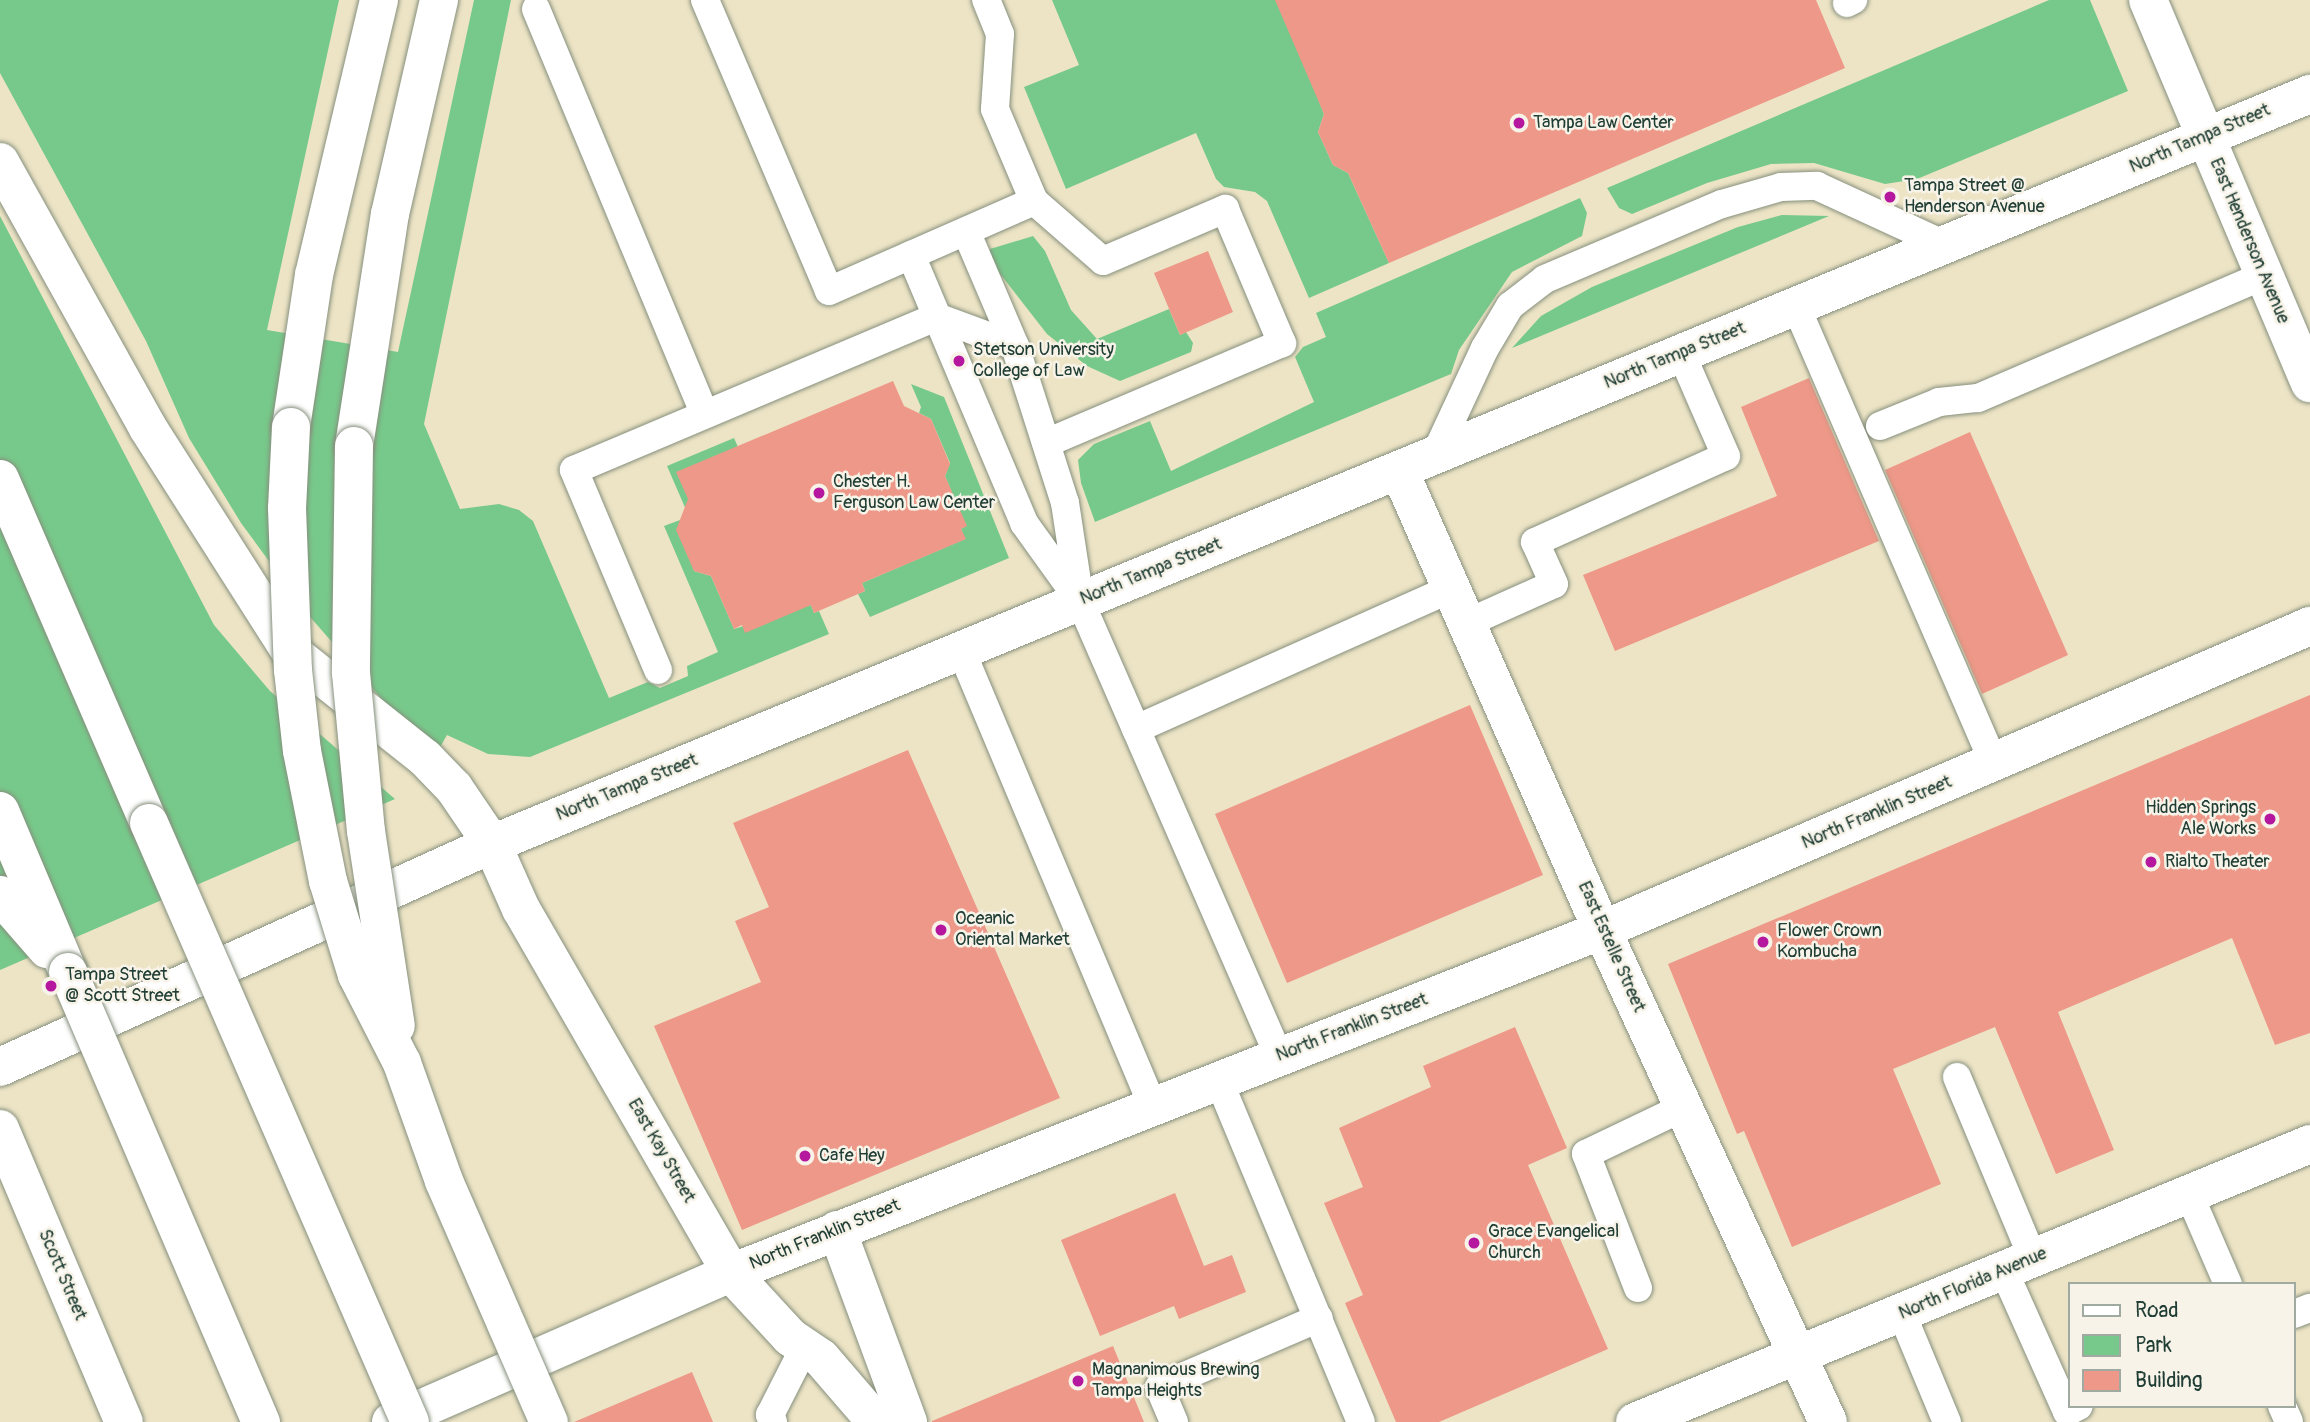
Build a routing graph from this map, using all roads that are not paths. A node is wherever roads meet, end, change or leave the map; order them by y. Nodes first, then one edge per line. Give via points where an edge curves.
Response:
1 (379, 0) edge
2 (439, 0) edge
3 (705, 0) edge
4 (986, 0) edge
5 (2148, 0) edge
6 (536, 9) dead end
7 (2310, 94) edge
8 (2204, 138) junction
9 (0, 162) edge
10 (1034, 201) junction
11 (966, 231) junction
12 (1945, 245) junction
13 (911, 255) junction
14 (2263, 276) junction
15 (1796, 306) junction
16 (937, 317) junction
17 (1015, 346) junction
18 (1681, 353) junction
19 (2310, 383) edge
20 (705, 414) junction
21 (1880, 426) dead end
22 (1046, 443) junction
23 (1435, 455) junction
24 (1399, 470) junction
25 (0, 479) edge
26 (1452, 588) junction
27 (1080, 601) junction
28 (1467, 623) junction
29 (2310, 626) edge
30 (961, 650) junction
31 (658, 670) dead end
32 (1136, 729) junction
33 (1993, 762) junction
34 (0, 811) edge
35 (492, 844) junction
36 (14, 885) edge
37 (1602, 930) junction
38 (1279, 1057) junction
39 (402, 1063) junction
40 (0, 1067) edge
41 (1957, 1077) dead end
42 (1219, 1080) junction
43 (1153, 1107) junction
44 (1684, 1107) junction
45 (0, 1129) edge
46 (2310, 1144) edge
47 (2189, 1194) junction
48 (838, 1230) junction
49 (2018, 1265) junction
50 (731, 1273) junction
51 (2227, 1282) edge
52 (1637, 1288) dead end
53 (1902, 1314) junction
54 (1319, 1318) junction
55 (805, 1346) junction
56 (1799, 1356) junction
57 (2075, 1408) edge
58 (124, 1422) edge
59 (261, 1422) edge
60 (391, 1422) edge
61 (410, 1422) edge
62 (549, 1422) edge
63 (773, 1422) edge
64 (876, 1422) edge
65 (908, 1422) edge
66 (1174, 1422) edge
67 (1361, 1422) edge
68 (1635, 1422) edge
69 (1828, 1422) edge
70 (1947, 1422) edge

1 - 39 main road, bridge via 314,275 291,426 289,589 302,751 342,928 358,975
2 - 39 main road, bridge via 390,214 354,446 350,599 357,756
3 - 13 lane via 829,291
4 - 10 lane via 1000,34 995,110
5 - 8 main road, East Henderson Avenue
6 - 20 lane
7 - 8 main road, North Tampa Street
8 - 12 main road, North Tampa Street
8 - 14 main road, East Henderson Avenue
9 - 35 main road, East Kay Street via 148,428 290,651 425,758 453,788
10 - 11 lane
10 - 22 lane via 1103,261 1225,209 1282,343
11 - 13 lane
11 - 17 lane
12 - 15 main road, North Tampa Street
12 - 23 lane via 1817,186 1781,187 1722,204 1545,279 1510,306
13 - 16 lane
14 - 19 main road, East Henderson Avenue
14 - 21 lane via 1978,398 1939,402
15 - 18 main road, North Tampa Street
15 - 33 lane
16 - 17 lane
16 - 20 lane
16 - 27 lane via 1024,523
17 - 22 lane
18 - 23 main road, North Tampa Street
18 - 28 lane via 1726,456 1535,542 1554,584
20 - 31 lane via 574,470
22 - 27 lane via 1065,503
23 - 24 main road, North Tampa Street
24 - 26 main road, East Estelle Street
24 - 27 main road, North Tampa Street
25 - 61 main road, bridge
26 - 28 main road, East Estelle Street
26 - 32 lane
27 - 30 main road, North Tampa Street
27 - 32 lane
28 - 37 main road, East Estelle Street
29 - 33 main road, North Franklin Street
30 - 35 main road, North Tampa Street
30 - 43 lane
32 - 38 lane
33 - 37 main road, North Franklin Street
34 - 36 main road
35 - 40 main road, North Tampa Street
35 - 50 main road, East Kay Street via 522,909
36 - 59 main road, bridge via 68,972
37 - 38 main road, North Franklin Street
37 - 44 main road, East Estelle Street
38 - 42 main road, North Franklin Street
39 - 62 main road, bridge via 444,1181
41 - 49 lane
42 - 43 main road, North Franklin Street
42 - 54 lane
43 - 48 main road, North Franklin Street
44 - 52 lane via 1586,1154
44 - 56 main road, East Estelle Street
45 - 58 main road, Scott Street
46 - 47 main road, North Florida Avenue
47 - 49 main road, North Florida Avenue
47 - 51 lane
48 - 50 main road, North Franklin Street
48 - 65 main road
49 - 53 main road, North Florida Avenue
49 - 57 lane via 2067,1412
50 - 55 main road, East Kay Street via 790,1338
50 - 60 main road, North Franklin Street
53 - 56 main road, North Florida Avenue
53 - 70 lane
54 - 66 lane via 1159,1387
54 - 67 lane
55 - 63 lane via 770,1415
55 - 64 main road, East Kay Street via 852,1391
56 - 68 main road, North Florida Avenue
56 - 69 main road, East Estelle Street

